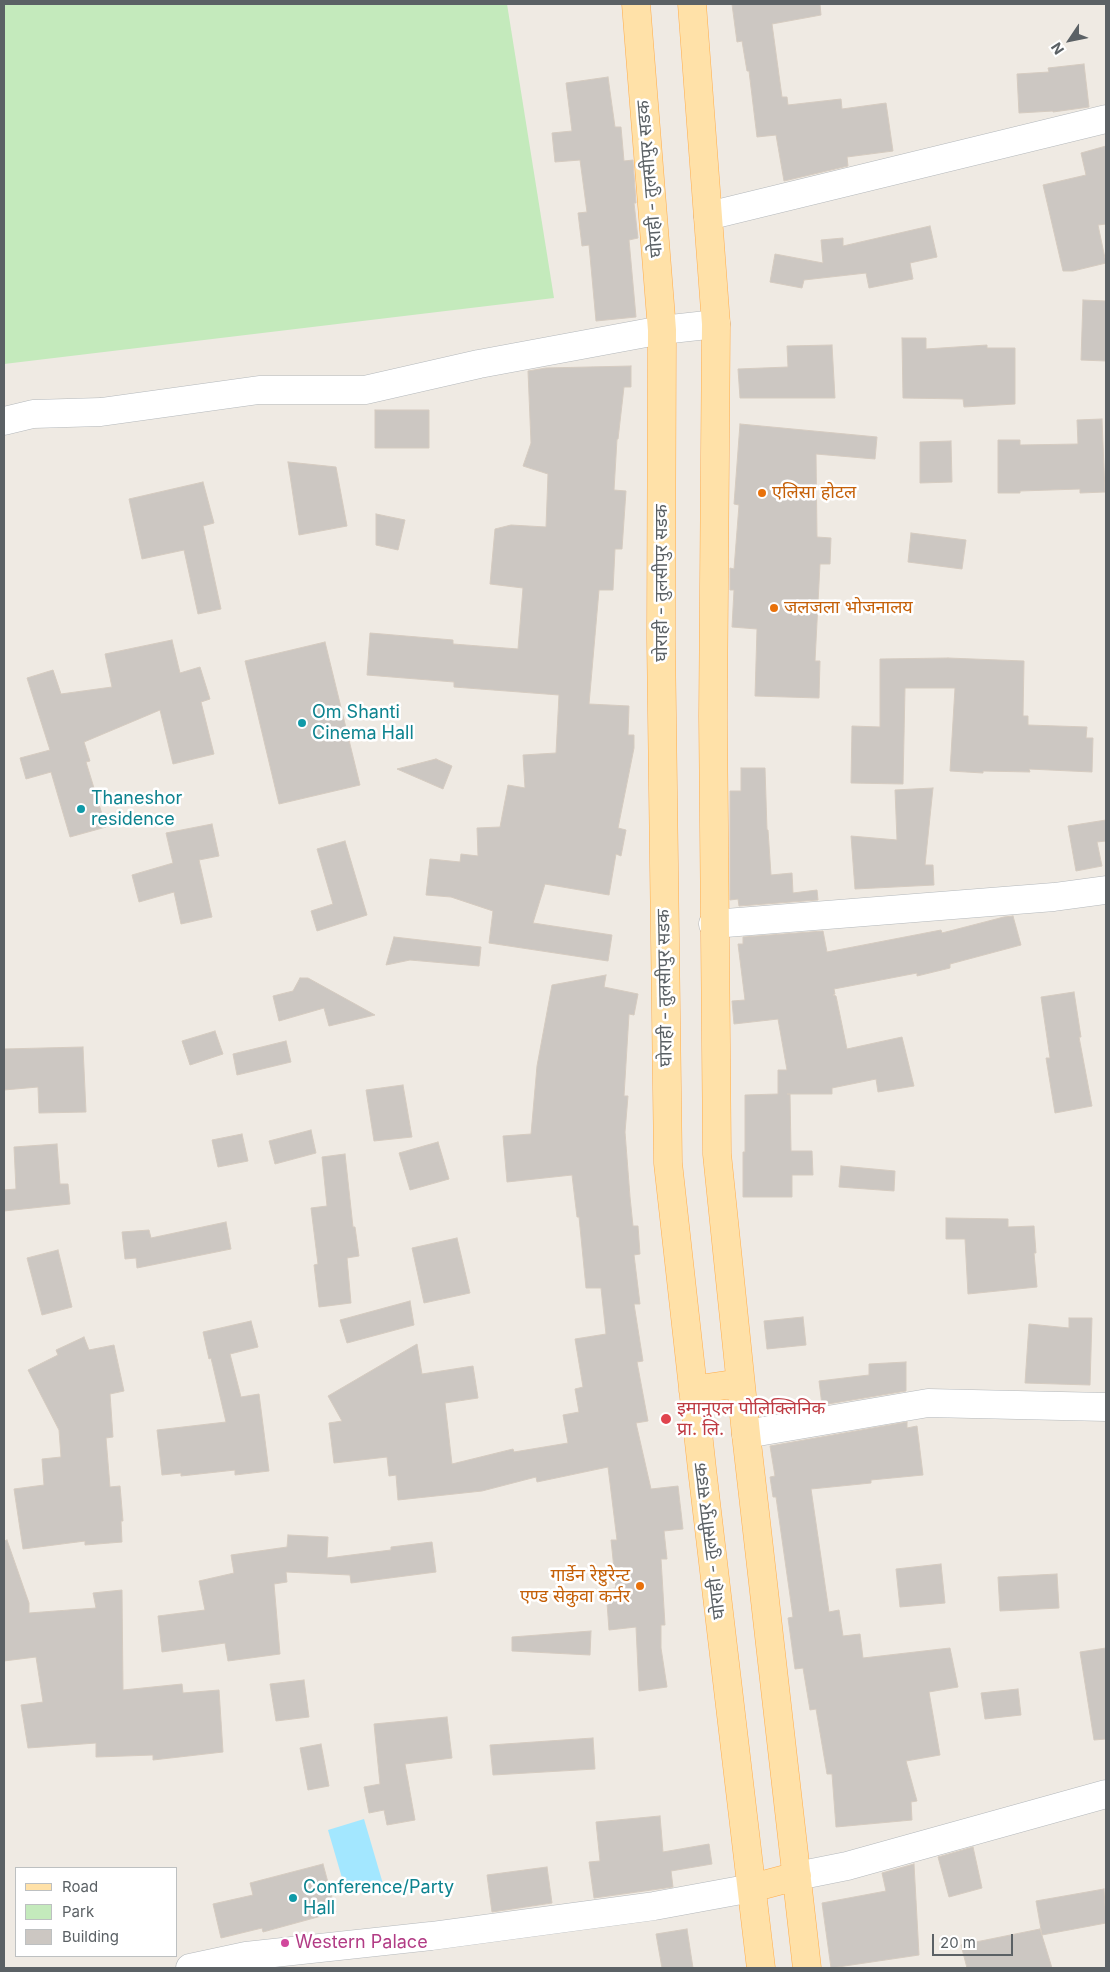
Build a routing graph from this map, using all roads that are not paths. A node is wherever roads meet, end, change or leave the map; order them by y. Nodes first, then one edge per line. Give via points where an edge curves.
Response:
1 (636, 4) edge
2 (692, 4) edge
3 (1106, 120) edge
4 (708, 216) junction
5 (716, 324) junction
6 (662, 330) junction
7 (4, 420) edge
8 (1106, 890) edge
9 (713, 924) junction
10 (740, 1383) junction
11 (693, 1390) junction
12 (1106, 1407) edge
13 (746, 1434) junction
14 (1106, 1794) edge
15 (797, 1876) junction
16 (752, 1888) junction
17 (190, 1968) edge
18 (761, 1968) edge
19 (807, 1968) edge

1 - 6 main road, घोराही - तुलसीपुर सडक
2 - 4 main road
3 - 4 street
4 - 5 main road
5 - 6 street
5 - 9 main road
6 - 7 street via 479,364 364,390 259,390 101,412 33,414
6 - 11 main road, घोराही - तुलसीपुर सडक via 661,649 668,1163
8 - 9 street
9 - 10 main road via 717,1154
10 - 11 main road
10 - 13 main road
11 - 16 main road, घोराही - तुलसीपुर सडक
12 - 13 street via 928,1403
13 - 15 main road
14 - 15 street via 847,1866
15 - 16 main road
15 - 19 main road
16 - 17 street via 654,1906 431,1936 246,1956
16 - 18 main road, घोराही - तुलसीपुर सडक

